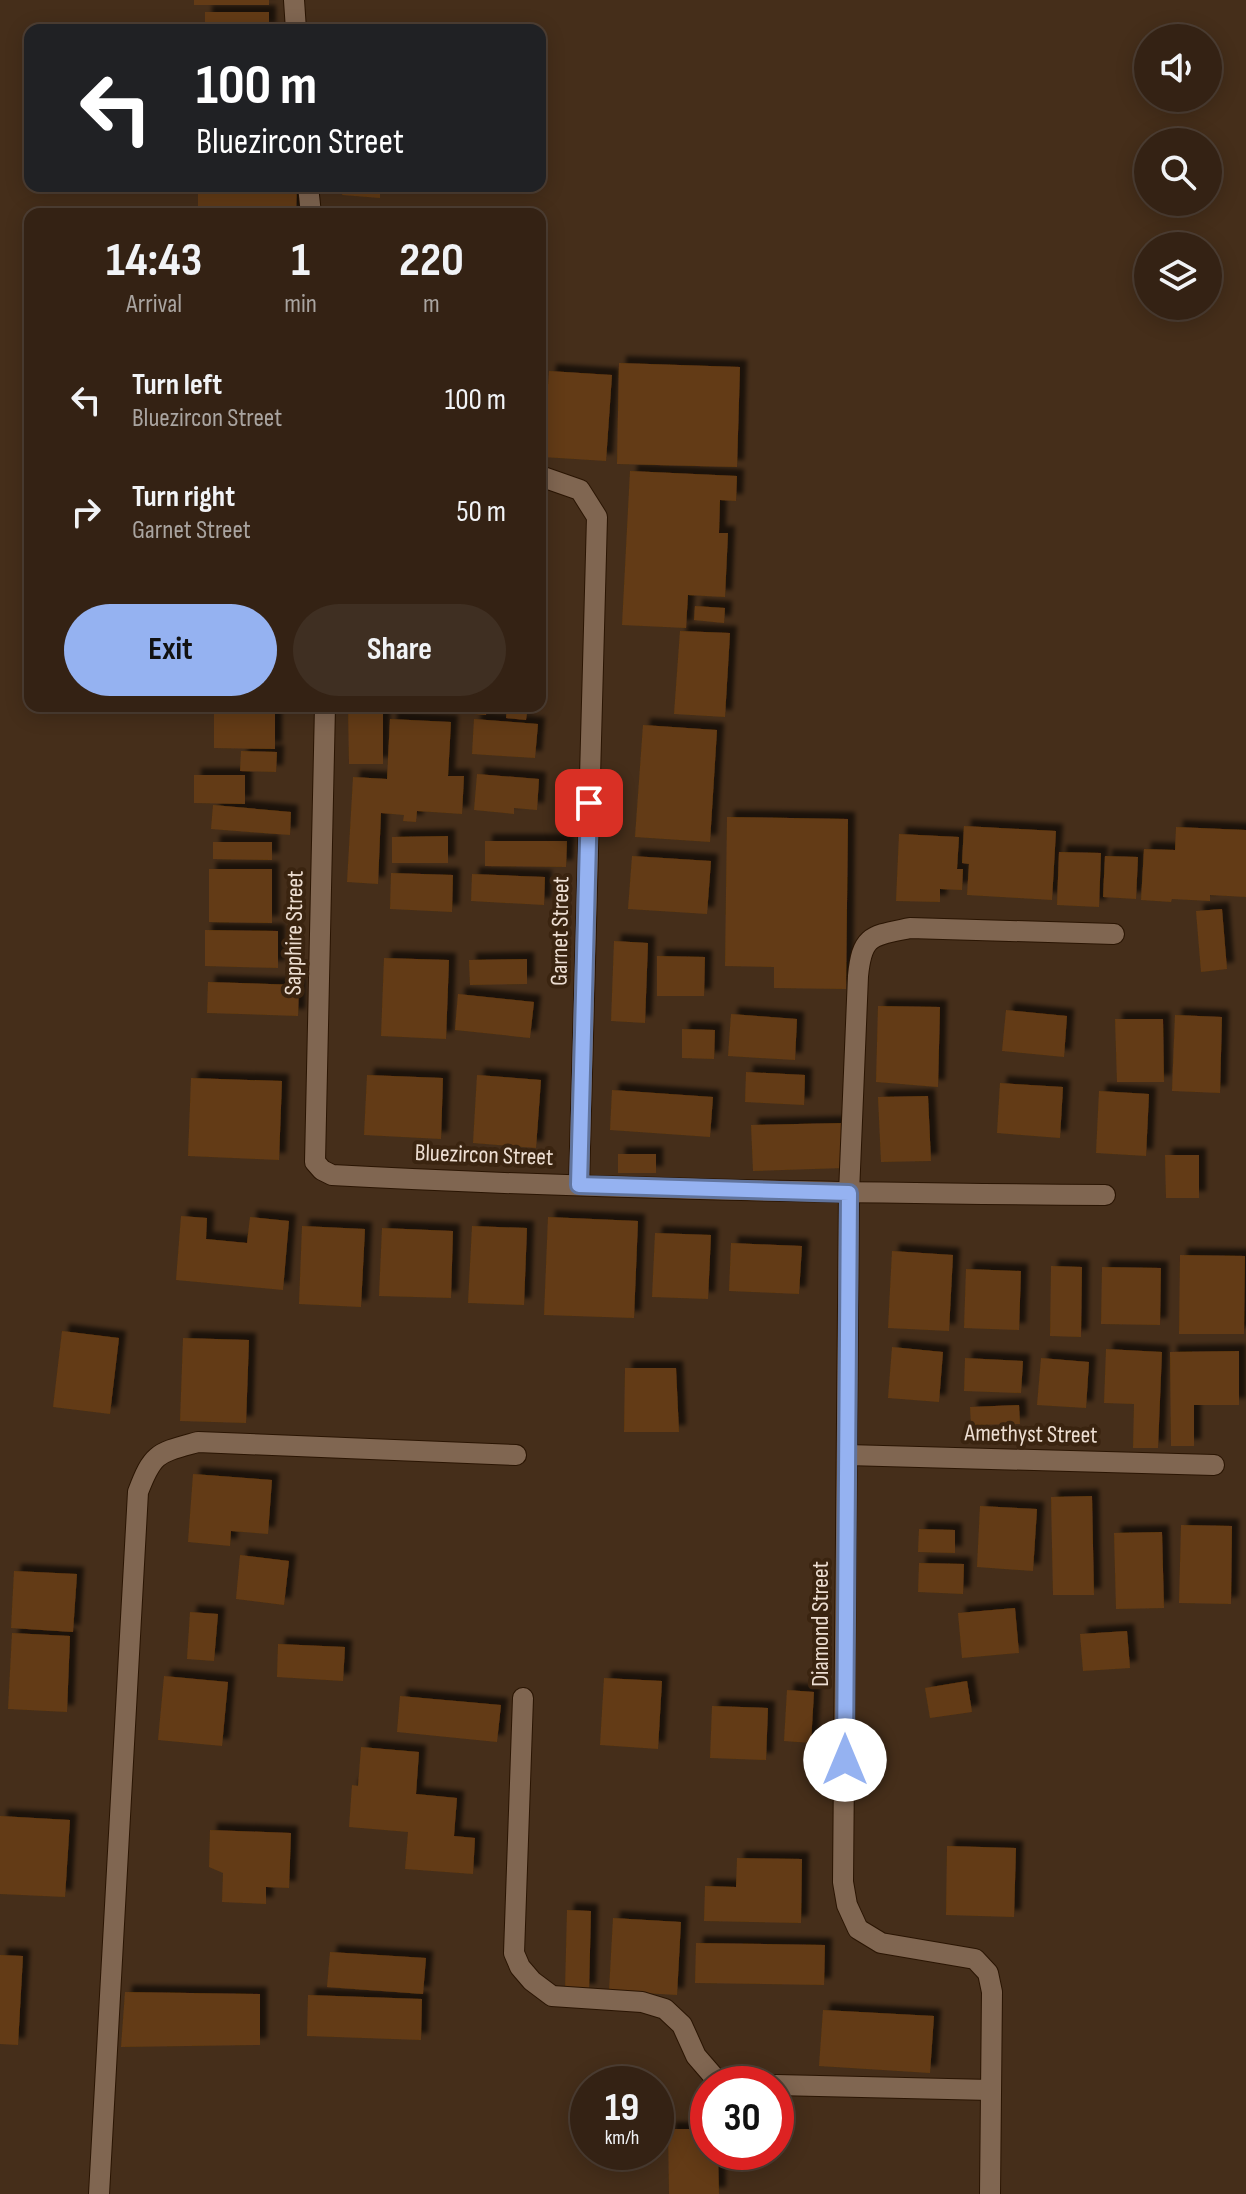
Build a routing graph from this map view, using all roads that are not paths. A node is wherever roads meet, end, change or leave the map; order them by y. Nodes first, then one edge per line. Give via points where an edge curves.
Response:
1 (294, 0) edge
2 (296, 24) edge
3 (546, 478) edge
4 (325, 712) edge
5 (1114, 934) dead end
6 (315, 1162) joint
7 (579, 1185) junction
8 (849, 1193) junction
9 (1105, 1195) dead end
10 (516, 1455) dead end
11 (847, 1455) junction
12 (1214, 1465) dead end
13 (523, 1698) dead end
14 (705, 2066) edge
15 (794, 2085) edge
16 (991, 2090) junction
17 (99, 2194) edge
18 (990, 2194) edge

1 - 2 street
3 - 7 street, Garnet Street via 580,490 597,517
4 - 6 street, Sapphire Street
5 - 8 street, Diamond Street via 910,928 866,941 858,976
6 - 7 street, Bluezircon Street via 332,1175
7 - 8 street, Bluezircon Street
8 - 9 street, Bluezircon Street
8 - 11 street, Diamond Street
10 - 17 street via 198,1442 165,1451 148,1465 138,1492
11 - 12 street, Amethyst Street
11 - 16 street, Diamond Street via 847,1905 858,1929 881,1943 975,1959 988,1973
13 - 14 street via 514,1953 520,1967 552,1996 642,2002 665,2009 682,2025
15 - 16 street
16 - 18 street, Diamond Street

